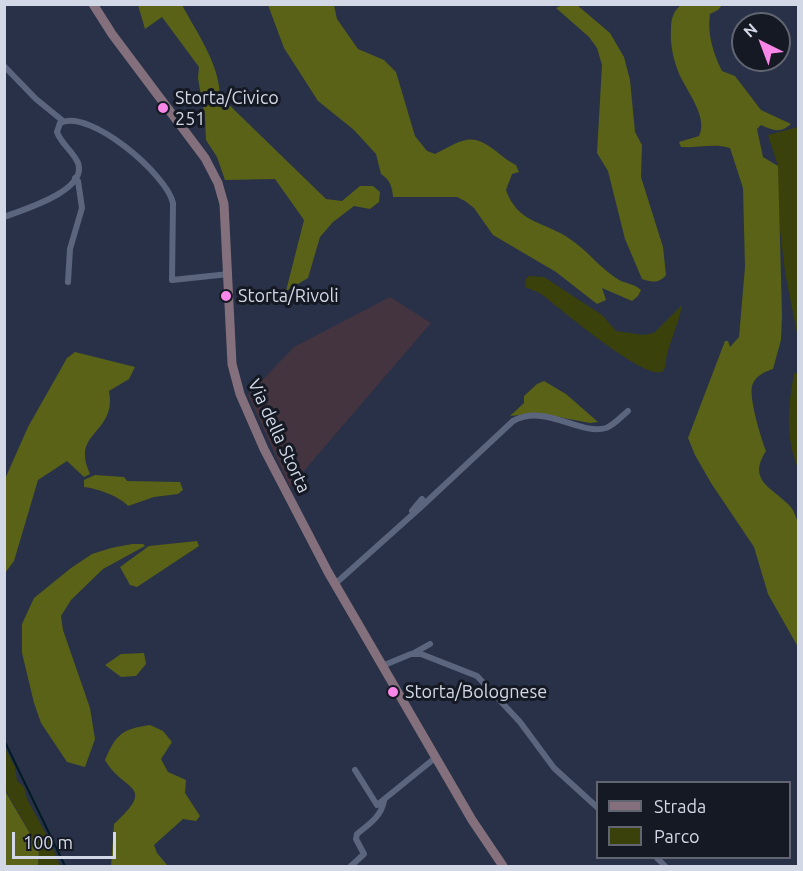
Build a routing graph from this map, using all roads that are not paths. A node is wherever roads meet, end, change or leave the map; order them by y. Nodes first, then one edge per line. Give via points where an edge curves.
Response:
1 (93, 4) edge
2 (4, 66) edge
3 (63, 121) junction
4 (75, 178) junction
5 (4, 217) edge
6 (229, 274) junction
7 (68, 282) dead end
8 (628, 411) dead end
9 (422, 499) dead end
10 (399, 525) junction
11 (335, 584) junction
12 (430, 644) dead end
13 (408, 656) junction
14 (382, 666) junction
15 (435, 758) junction
16 (355, 770) dead end
17 (384, 801) junction
18 (596, 807) edge
19 (351, 867) edge
20 (503, 867) edge

1 - 6 main road, Via della Storta via 215,175 224,204
2 - 3 street via 24,89
3 - 4 street via 58,134 78,163
3 - 6 street via 116,138 169,190 173,202 172,280
4 - 5 street via 55,196
4 - 7 street via 82,208 70,249
6 - 11 main road, Via della Storta via 235,379 264,449
8 - 10 street via 609,427 600,429 548,416 518,418
9 - 10 street
10 - 11 street
11 - 14 main road, Via della Storta
12 - 13 street
13 - 14 street
13 - 18 street via 427,655 477,676 520,722 554,768
14 - 15 main road, Via della Storta
15 - 17 street
15 - 20 main road, Via della Storta
16 - 17 street via 374,802 377,805
17 - 19 street via 382,811 357,834 364,854

